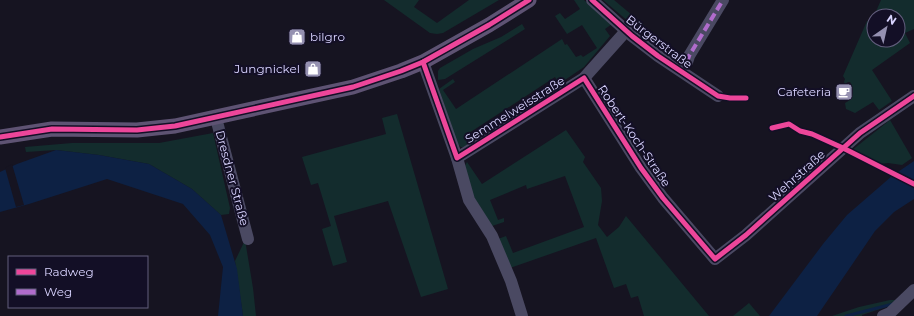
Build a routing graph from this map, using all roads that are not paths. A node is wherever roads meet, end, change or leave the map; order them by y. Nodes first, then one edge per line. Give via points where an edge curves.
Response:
1 (529, 0) edge
2 (592, 0) edge
3 (723, 0) edge
4 (626, 31) junction
5 (423, 62) junction
6 (687, 62) dead end
7 (584, 78) junction
8 (718, 96) dead end
9 (914, 96) edge
10 (216, 118) junction
11 (0, 137) edge
12 (457, 158) junction
13 (248, 239) dead end
14 (715, 259) joint
15 (912, 292) edge
16 (522, 316) edge
17 (883, 316) edge

1 - 5 main road
2 - 4 street, Bürgerstraße
3 - 6 street
4 - 7 street, Semmelweisstraße
4 - 8 street, Bürgerstraße
5 - 10 main road via 353,87
5 - 12 street
7 - 12 street, Semmelweisstraße
7 - 14 street, Robert-Koch-Straße via 641,168
9 - 14 street, Wehrstraße via 860,133 746,235
10 - 11 main road via 137,130 52,129
10 - 13 street, Dresdner Straße
12 - 16 street via 469,200 492,236
15 - 17 street via 897,308

